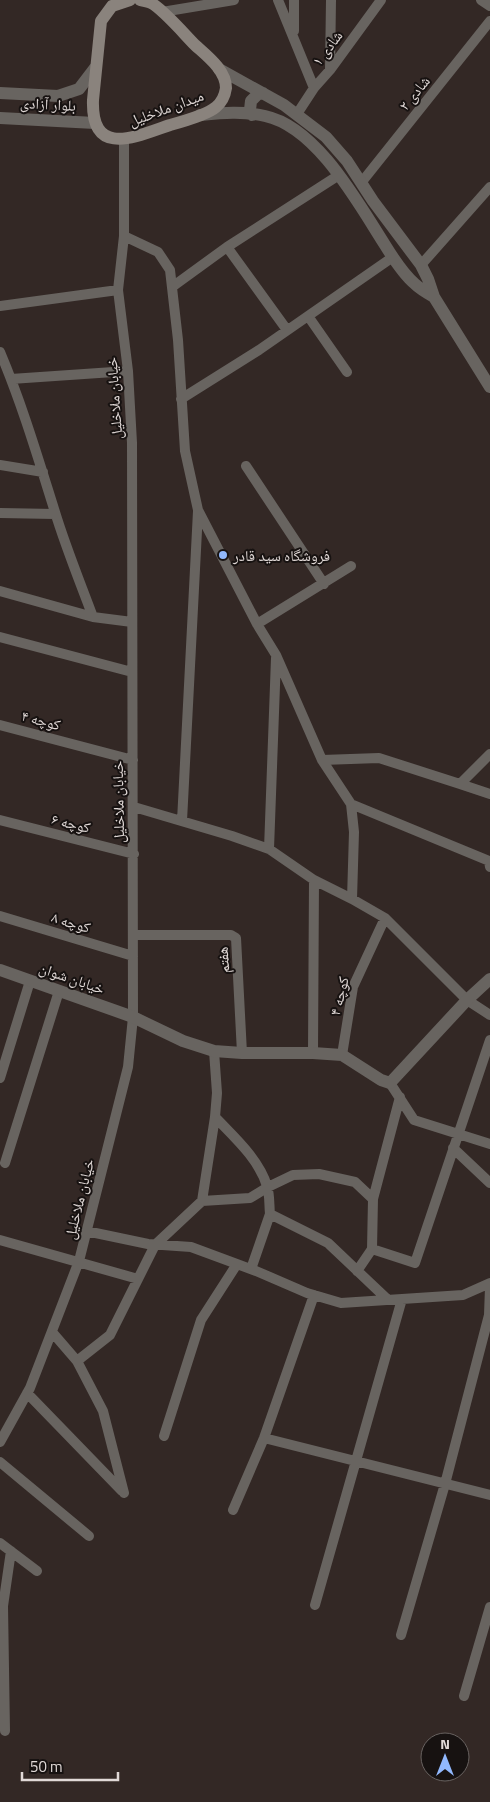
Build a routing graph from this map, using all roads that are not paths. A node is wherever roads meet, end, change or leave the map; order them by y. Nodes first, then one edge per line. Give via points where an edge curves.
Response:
1 (103, 0) edge
2 (130, 0) edge
3 (234, 0) edge
4 (278, 0) edge
5 (294, 0) edge
6 (332, 0) edge
7 (381, 0) edge
8 (482, 0) edge
9 (147, 1) edge
10 (490, 6) edge
11 (162, 12) junction
12 (101, 21) junction
13 (490, 21) edge
14 (294, 36) junction
15 (95, 68) junction
16 (219, 68) junction
17 (330, 70) junction
18 (314, 88) junction
19 (0, 93) edge
20 (263, 93) junction
21 (297, 114) junction
22 (198, 115) junction
23 (252, 115) junction
24 (0, 118) edge
25 (95, 123) junction
26 (124, 140) junction
27 (339, 175) junction
28 (361, 183) junction
29 (490, 187) edge
30 (124, 236) junction
31 (227, 247) junction
32 (393, 257) junction
33 (421, 266) junction
34 (172, 287) junction
35 (118, 290) junction
36 (434, 297) junction
37 (0, 306) edge
38 (308, 316) junction
39 (287, 330) junction
40 (0, 352) edge
41 (128, 371) junction
42 (347, 372) dead end
43 (12, 379) junction
44 (490, 387) edge
45 (181, 399) junction
46 (0, 465) edge
47 (246, 466) dead end
48 (44, 472) junction
49 (198, 510) junction
50 (0, 513) edge
51 (55, 514) junction
52 (351, 566) dead end
53 (324, 584) junction
54 (0, 591) edge
55 (93, 617) junction
56 (132, 622) junction
57 (257, 624) junction
58 (0, 637) edge
59 (276, 655) junction
60 (132, 672) junction
61 (0, 725) edge
62 (490, 754) edge
63 (133, 760) junction
64 (322, 760) junction
65 (460, 784) junction
66 (490, 794) edge
67 (351, 804) junction
68 (134, 807) junction
69 (0, 820) edge
70 (182, 821) junction
71 (269, 849) junction
72 (134, 854) junction
73 (490, 867) edge
74 (314, 880) junction
75 (352, 899) junction
76 (0, 916) edge
77 (385, 918) junction
78 (134, 935) junction
79 (133, 956) junction
80 (0, 970) edge
81 (490, 979) edge
82 (30, 981) junction
83 (59, 991) junction
84 (467, 1000) junction
85 (490, 1015) edge
86 (133, 1017) junction
87 (490, 1040) edge
88 (214, 1051) junction
89 (242, 1053) junction
90 (312, 1053) junction
91 (342, 1055) junction
92 (0, 1078) edge
93 (390, 1083) junction
94 (400, 1097) junction
95 (214, 1117) junction
96 (458, 1133) junction
97 (490, 1144) edge
98 (453, 1148) junction
99 (5, 1163) dead end
100 (490, 1183) edge
101 (268, 1187) junction
102 (373, 1200) junction
103 (202, 1201) junction
104 (270, 1214) junction
105 (86, 1231) junction
106 (0, 1240) edge
107 (155, 1245) junction
108 (372, 1249) junction
109 (79, 1261) junction
110 (236, 1264) junction
111 (251, 1269) junction
112 (357, 1271) junction
113 (138, 1279) junction
114 (490, 1283) edge
115 (490, 1287) edge
116 (314, 1295) junction
117 (387, 1299) junction
118 (402, 1299) junction
119 (52, 1332) junction
120 (77, 1361) junction
121 (27, 1393) junction
122 (164, 1436) dead end
123 (1, 1438) edge
124 (264, 1438) junction
125 (0, 1462) edge
126 (356, 1462) junction
127 (445, 1484) junction
128 (490, 1495) edge
129 (233, 1510) dead end
130 (89, 1536) dead end
131 (0, 1543) edge
132 (11, 1552) junction
133 (37, 1571) dead end
134 (1, 1605) edge
135 (315, 1605) dead end
136 (490, 1607) edge
137 (401, 1635) dead end
138 (464, 1696) dead end
139 (5, 1731) dead end

1 - 12 main road
2 - 12 main road via 112,6
3 - 11 street
4 - 14 street
5 - 14 street
6 - 17 street
7 - 17 street, شادی ۱
8 - 10 street
9 - 11 main road
11 - 16 main road
12 - 15 main road
13 - 28 street, شادی ۲
14 - 18 street
15 - 19 street, بلوار آزادی via 79,89 58,96
15 - 25 main road via 92,111
16 - 20 street
16 - 22 main road, میدان ملاخلیل via 226,85 224,97 215,108
17 - 18 street, شادی ۱
18 - 21 street, شادی ۱
20 - 21 street
20 - 23 street via 251,101
21 - 28 street via 326,137
22 - 23 street via 232,112
22 - 26 main road, میدان ملاخلیل
23 - 27 street via 266,116 304,136
24 - 25 street, بلوار آزادی
25 - 26 main road, میدان ملاخلیل via 106,135
26 - 30 street, خیابان ملاخلیل
27 - 31 street
27 - 32 street
28 - 33 street
29 - 33 street
30 - 34 street via 158,252 170,270
30 - 35 street, خیابان ملاخلیل
31 - 34 street
31 - 39 street
32 - 36 street via 414,284
32 - 38 street
33 - 36 street
34 - 45 street
35 - 37 street
35 - 41 street, خیابان ملاخلیل
36 - 44 street
38 - 39 street
38 - 42 street
39 - 45 street
40 - 43 street
41 - 43 street
41 - 56 street, خیابان ملاخلیل via 132,443
43 - 48 street
45 - 49 street via 185,451
46 - 48 street
47 - 53 street
48 - 51 street
49 - 57 street
49 - 70 street
50 - 51 street
51 - 55 street
52 - 53 street
53 - 57 street
54 - 55 street
55 - 56 street
56 - 60 street, خیابان ملاخلیل
57 - 59 street
58 - 60 street
59 - 64 street
59 - 71 street
60 - 63 street, خیابان ملاخلیل
61 - 63 street, کوچه ۴
62 - 65 street
63 - 68 street, خیابان ملاخلیل
64 - 65 street via 379,758
64 - 67 street
65 - 66 street
67 - 73 street via 489,861
67 - 75 street via 354,832
68 - 70 street
68 - 72 street, خیابان ملاخلیل
69 - 72 street, کوچه ۶
70 - 71 street
71 - 74 street
72 - 78 street, خیابان ملاخلیل
74 - 75 street
74 - 90 street
75 - 77 street
76 - 79 street, کوچه ۸
77 - 84 street
77 - 91 street, کوچه ۴ via 353,987
78 - 79 street, خیابان ملاخلیل
78 - 89 street, هفتم via 231,935 236,938
79 - 86 street, خیابان ملاخلیل
80 - 82 street, خیابان شوان
81 - 84 street
82 - 83 street, خیابان شوان
82 - 92 street
83 - 86 street, خیابان شوان
83 - 99 street
84 - 85 street
84 - 93 street
86 - 88 street, خیابان شوان via 182,1041
86 - 105 street, خیابان ملاخلیل via 128,1067
87 - 96 street
88 - 89 street, خیابان شوان
88 - 95 street via 217,1093
89 - 90 street, خیابان شوان
90 - 91 street, خیابان شوان
91 - 93 street
93 - 94 street
94 - 96 street via 414,1120
94 - 102 street
95 - 101 street via 259,1167
95 - 103 street
96 - 97 street
96 - 98 street
98 - 100 street
98 - 108 street via 415,1263
101 - 102 street via 293,1175 319,1174 355,1182
101 - 103 street via 250,1198
101 - 104 street
102 - 108 street
103 - 107 street
104 - 111 street
104 - 112 street via 328,1243
105 - 107 street
105 - 109 street, خیابان ملاخلیل
106 - 109 street
107 - 110 street via 191,1247
107 - 113 street
108 - 112 street
109 - 113 street
109 - 119 street, خیابان ملاخلیل
110 - 111 street
110 - 122 street via 201,1320
111 - 116 street
112 - 117 street
113 - 120 street via 110,1335
114 - 118 street via 463,1294
115 - 127 street via 489,1315
116 - 117 street via 341,1304
116 - 124 street
117 - 118 street
118 - 126 street
119 - 120 street
119 - 121 street, خیابان ملاخلیل
120 - 121 street via 103,1411 124,1493
121 - 123 street, خیابان ملاخلیل
124 - 126 street
124 - 129 street
125 - 130 street
126 - 127 street
126 - 135 street
127 - 128 street
127 - 137 street
131 - 132 street
132 - 133 street
132 - 134 street
134 - 139 street
136 - 138 street

